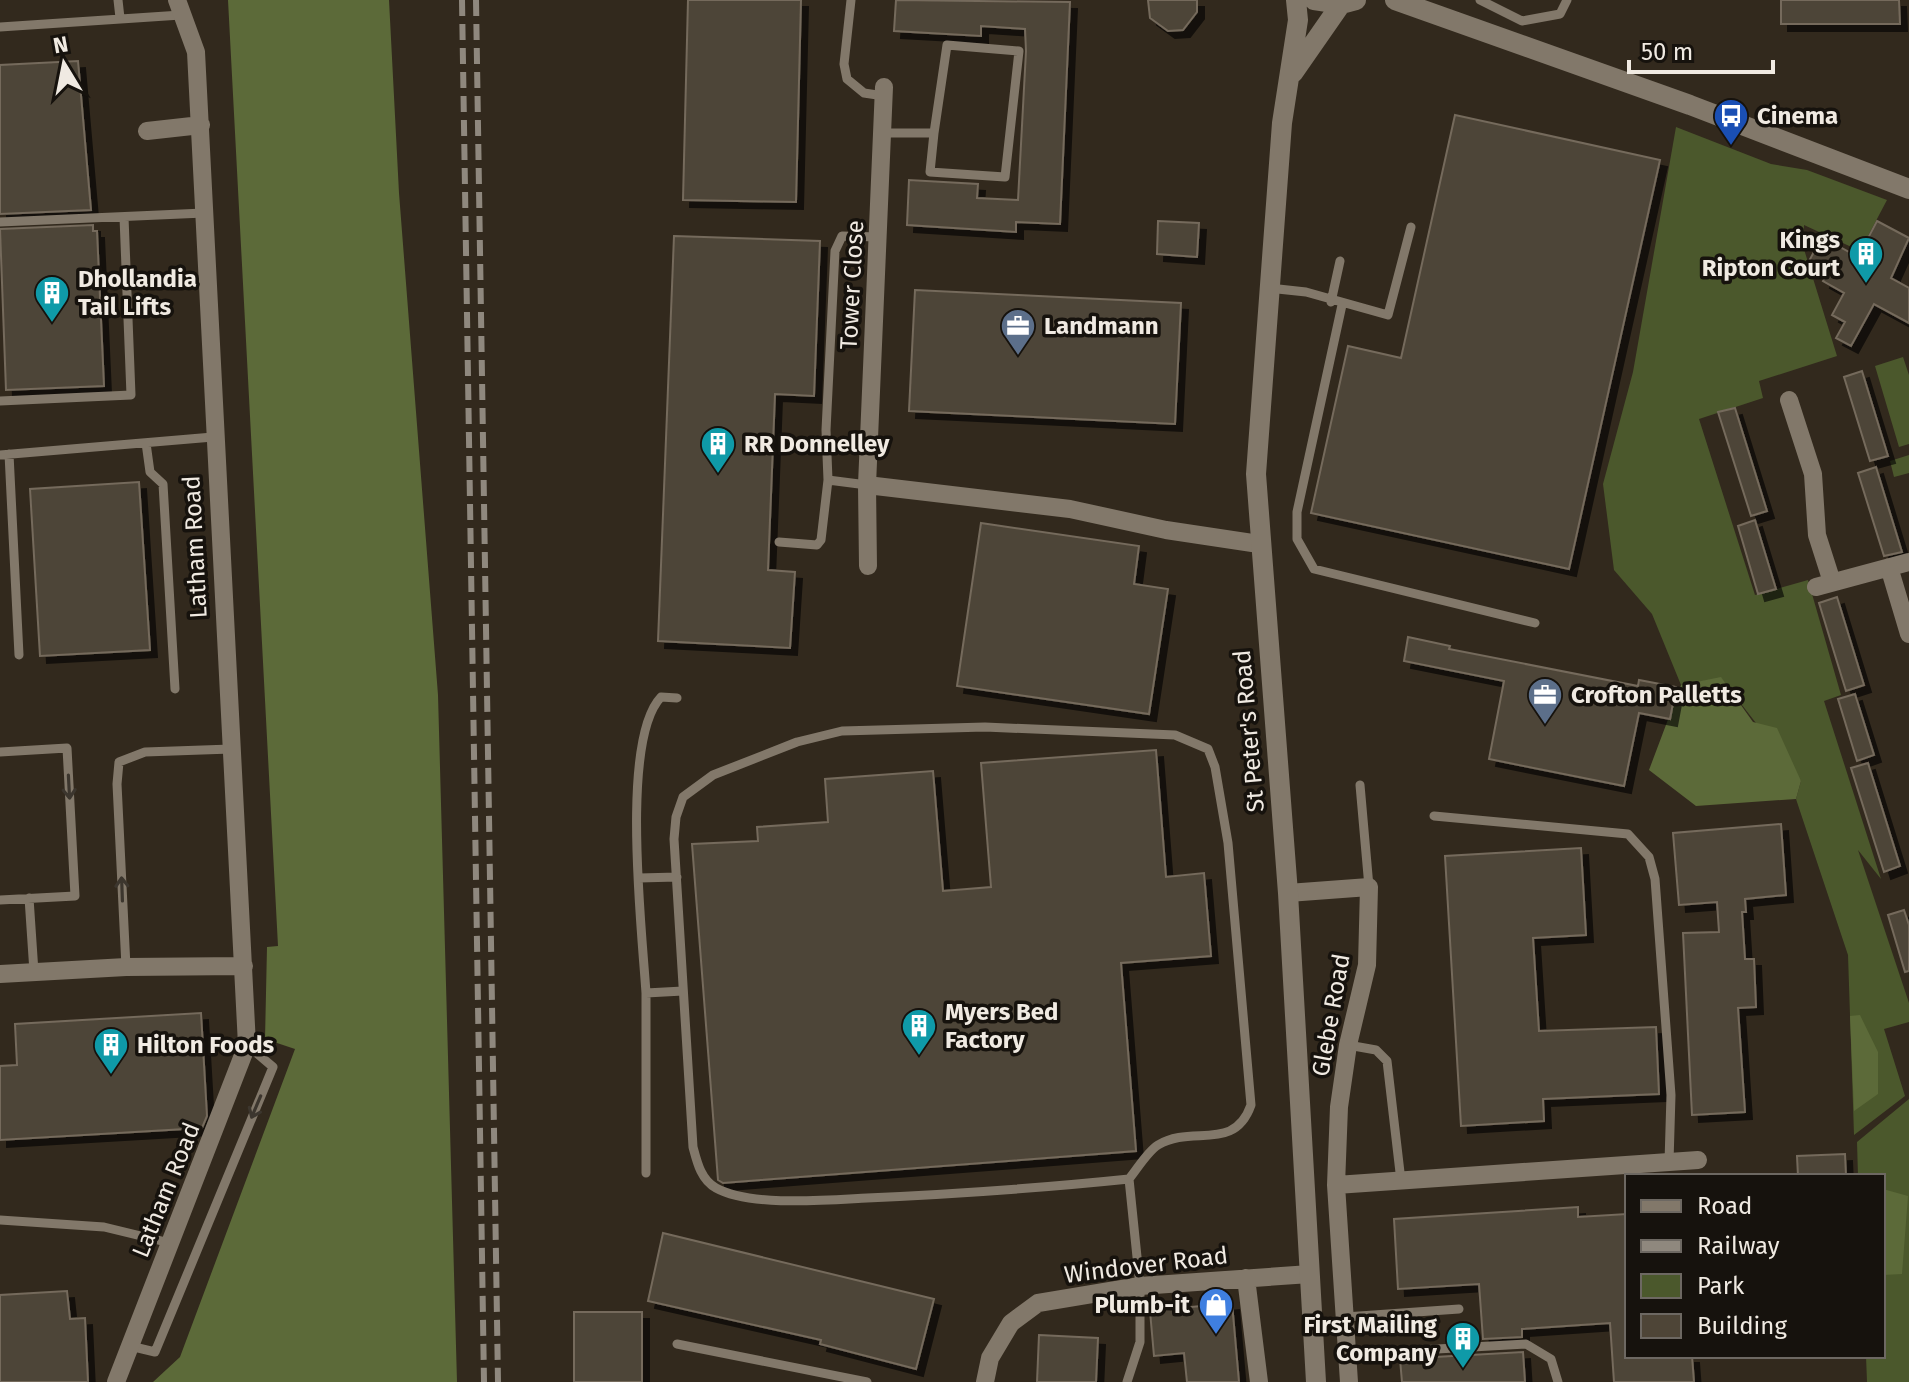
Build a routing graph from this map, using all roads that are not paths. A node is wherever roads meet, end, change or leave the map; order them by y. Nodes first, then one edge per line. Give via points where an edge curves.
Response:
1 (118, 0) edge
2 (851, 0) edge
3 (1296, 0) edge
4 (1314, 0) edge
5 (1395, 0) edge
6 (1430, 0) edge
7 (1480, 0) edge
8 (1567, 0) edge
9 (1349, 2) edge
10 (179, 7) edge
11 (120, 18) junction
12 (1448, 21) junction
13 (0, 27) edge
14 (1290, 78) junction
15 (884, 92) joint
16 (201, 125) junction
17 (147, 131) dead end
18 (882, 133) junction
19 (934, 133) junction
20 (1909, 189) edge
21 (204, 213) junction
22 (124, 217) junction
23 (0, 222) edge
24 (1411, 227) dead end
25 (878, 237) junction
26 (1340, 261) dead end
27 (1269, 288) junction
28 (1337, 304) junction
29 (1789, 400) dead end
30 (0, 401) edge
31 (213, 437) junction
32 (146, 443) junction
33 (4, 454) edge
34 (828, 480) junction
35 (867, 485) junction
36 (779, 542) dead end
37 (1259, 544) junction
38 (1909, 562) edge
39 (868, 566) dead end
40 (1889, 567) junction
41 (1535, 623) dead end
42 (1909, 634) edge
43 (19, 655) dead end
44 (175, 689) dead end
45 (677, 698) dead end
46 (231, 749) junction
47 (0, 752) edge
48 (1360, 785) dead end
49 (1434, 816) dead end
50 (677, 877) junction
51 (639, 878) junction
52 (1369, 887) junction
53 (1288, 893) junction
54 (29, 898) junction
55 (0, 900) edge
56 (244, 966) junction
57 (126, 967) junction
58 (34, 972) junction
59 (0, 974) edge
60 (683, 991) junction
61 (646, 993) junction
62 (247, 1045) junction
63 (1348, 1045) junction
64 (1698, 1160) dead end
65 (1665, 1167) edge
66 (646, 1173) dead end
67 (1129, 1179) junction
68 (1401, 1181) junction
69 (1336, 1185) junction
70 (0, 1220) edge
71 (170, 1243) junction
72 (1310, 1274) junction
73 (1246, 1278) junction
74 (1140, 1286) junction
75 (1459, 1309) dead end
76 (1345, 1317) junction
77 (677, 1344) dead end
78 (130, 1346) junction
79 (1348, 1354) junction
80 (116, 1382) edge
81 (867, 1382) edge
82 (985, 1382) edge
83 (1127, 1382) edge
84 (1259, 1382) edge
85 (1316, 1382) edge
86 (1349, 1382) edge
87 (1558, 1382) edge

1 - 11 lane
2 - 15 lane via 847,79 864,93
3 - 14 street, St Peter's Road
4 - 9 street
5 - 12 street
6 - 12 street
7 - 8 lane via 1522,21 1560,14
9 - 14 street
10 - 11 lane
10 - 16 street, Latham Road via 196,52
11 - 13 lane
12 - 20 street
14 - 27 street, St Peter's Road
15 - 18 street, Tower Close
16 - 17 street
16 - 21 street, Latham Road
18 - 19 lane
18 - 25 street, Tower Close
19 - 19 lane via 947,45 1019,51 1005,177 930,172
21 - 22 lane
21 - 31 street, Latham Road
22 - 23 lane
22 - 30 lane via 131,395
24 - 28 lane via 1388,315
25 - 34 lane via 842,236 835,251
25 - 35 street, Tower Close
26 - 28 lane
27 - 28 lane via 1306,292
27 - 37 street, St Peter's Road via 1256,474
28 - 41 lane via 1297,512 1297,539 1314,569
29 - 40 street via 1813,474 1824,585
31 - 32 lane
31 - 46 street, Latham Road
32 - 33 lane
32 - 44 lane via 150,472 163,484
33 - 43 lane
34 - 35 lane
34 - 36 lane via 821,540 817,545
35 - 37 street via 1070,509
35 - 39 street, Tower Close
37 - 53 street, St Peter's Road
38 - 40 street
40 - 42 street
45 - 51 lane via 661,697 651,708 644,731 637,787
46 - 56 street, Latham Road
57 -> 46 lane via 119,762 145,752
47 -> 54 lane via 67,748 75,896
48 - 52 lane
49 - 65 lane via 1628,834 1649,857 1671,1095
50 - 51 lane
50 - 60 lane
50 - 67 lane via 674,839 683,797 713,775 797,742 842,731 985,727 1175,735 1208,749 1228,843 1251,1105 1233,1132 1170,1139 1156,1146
51 - 61 lane
52 - 53 street
52 - 63 street, Glebe Road via 1367,965
53 - 72 street, St Peter's Road
54 - 55 lane
54 - 58 lane
56 - 57 street
56 - 62 street, Latham Road
57 - 58 street
58 - 59 street
60 - 61 lane
60 - 67 lane via 693,1147 707,1182 717,1189 794,1201
61 - 66 lane
62 - 71 street, Latham Road
62 -> 78 lane via 273,1067 155,1352
63 - 68 lane via 1376,1050 1387,1061
63 - 69 street, Glebe Road
64 - 65 street
65 - 68 street
67 - 74 lane
68 - 69 street
69 - 76 street, Glebe Road
70 - 71 lane via 114,1228
71 - 78 street, Latham Road
72 - 73 street, Windover Road
72 - 85 street, St Peter's Road
73 - 74 street, Windover Road
73 - 84 street
74 - 82 street, Windover Road via 1038,1303 1011,1323 990,1358
74 - 83 lane via 1140,1342
75 - 76 lane
76 - 79 street, Glebe Road
77 - 81 lane
78 - 80 street, Latham Road
79 - 86 street, Glebe Road
79 - 87 lane via 1526,1344 1551,1359

